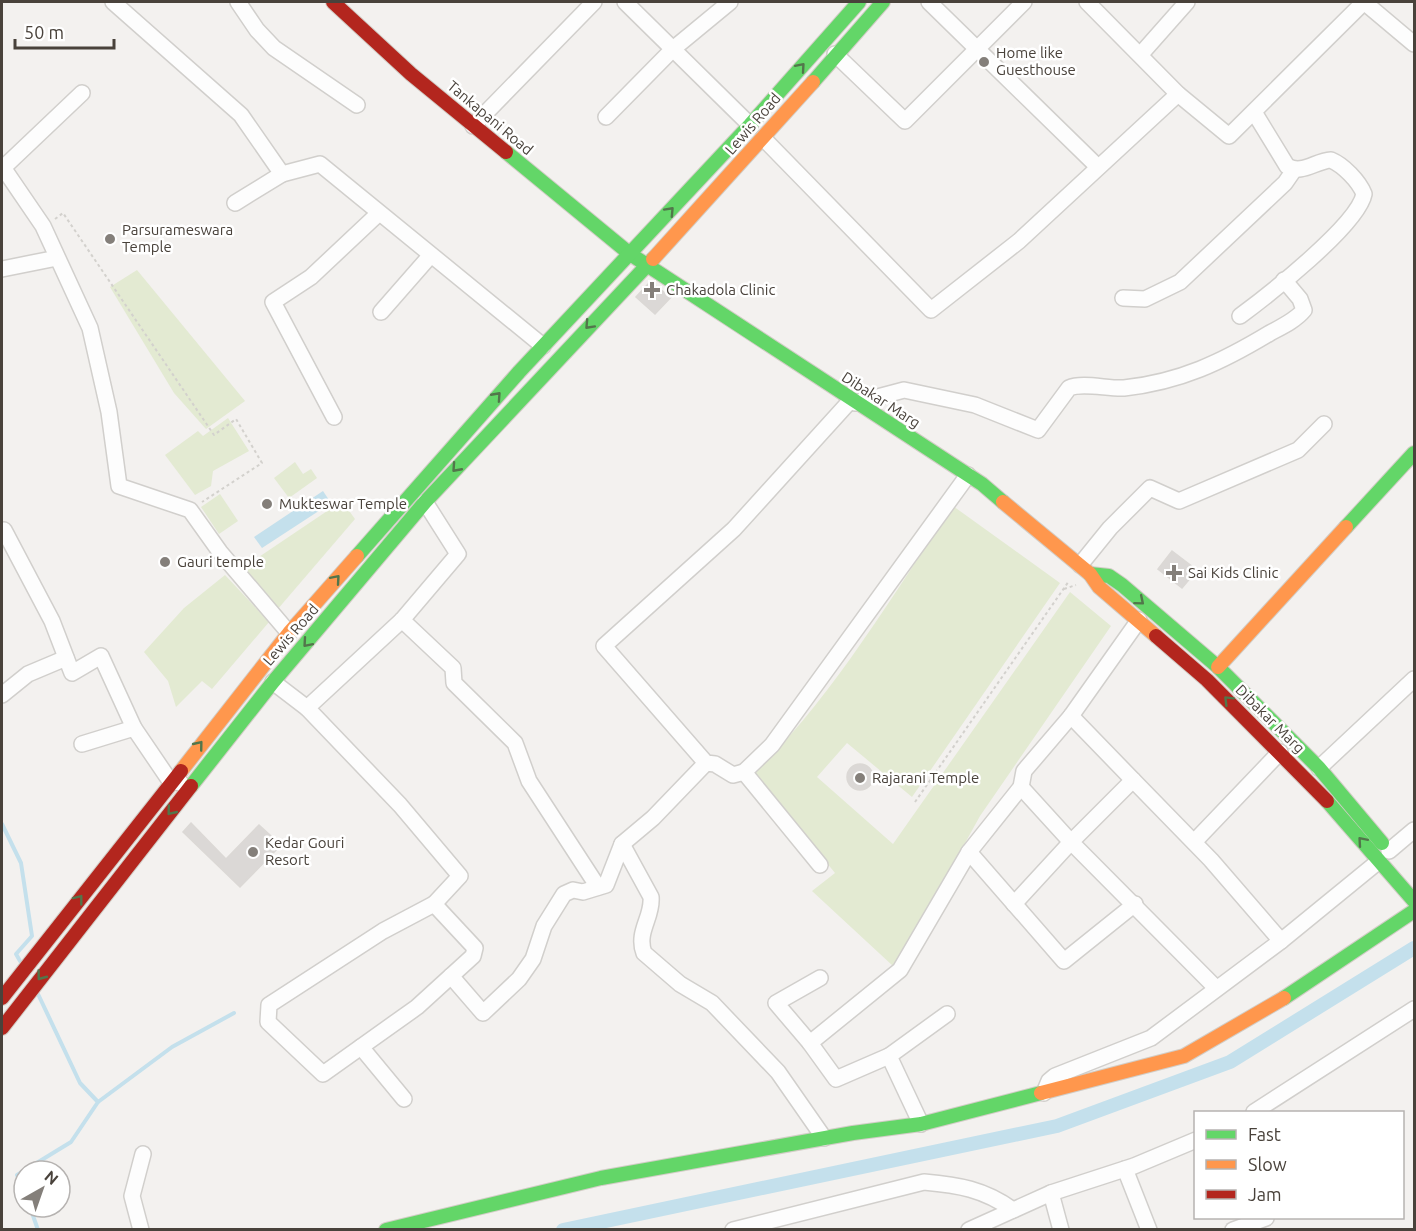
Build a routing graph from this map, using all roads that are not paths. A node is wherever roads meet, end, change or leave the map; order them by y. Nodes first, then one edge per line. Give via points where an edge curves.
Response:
1 (113, 2) edge
2 (238, 2) edge
3 (594, 2) edge
4 (625, 2) edge
5 (730, 2) edge
6 (858, 2) edge
7 (883, 2) edge
8 (929, 2) edge
9 (1024, 2) edge
10 (1087, 2) edge
11 (1187, 2) edge
12 (1364, 2) edge
13 (337, 3) edge
14 (1414, 44) edge
15 (673, 49) junction
16 (978, 49) junction
17 (835, 54) junction
18 (1141, 54) junction
19 (82, 93) dead end
20 (1178, 94) junction
21 (357, 105) dead end
22 (1254, 112) junction
23 (606, 117) dead end
24 (750, 125) junction
25 (473, 126) junction
26 (762, 138) junction
27 (1098, 166) junction
28 (2, 167) edge
29 (1294, 170) junction
30 (282, 174) junction
31 (235, 203) dead end
32 (378, 214) junction
33 (630, 254) junction
34 (430, 256) junction
35 (57, 258) junction
36 (646, 264) junction
37 (2, 270) edge
38 (1284, 280) junction
39 (1123, 298) dead end
40 (381, 312) dead end
41 (1240, 316) dead end
42 (543, 346) junction
43 (853, 402) junction
44 (334, 417) dead end
45 (1324, 424) dead end
46 (1412, 460) edge
47 (968, 475) junction
48 (425, 502) junction
49 (4, 530) dead end
50 (1082, 573) junction
51 (402, 620) junction
52 (1139, 620) junction
53 (289, 633) junction
54 (66, 658) junction
55 (1218, 667) junction
56 (1414, 679) edge
57 (273, 682) junction
58 (2, 695) edge
59 (307, 708) junction
60 (1071, 716) junction
61 (134, 728) junction
62 (82, 744) dead end
63 (1280, 752) junction
64 (706, 763) junction
65 (1319, 768) junction
66 (744, 772) junction
67 (1133, 780) junction
68 (170, 781) junction
69 (192, 785) junction
70 (1021, 787) junction
71 (1414, 830) edge
72 (1071, 842) junction
73 (1194, 842) junction
74 (622, 844) junction
75 (969, 852) junction
76 (1384, 856) junction
77 (820, 865) dead end
78 (1414, 880) edge
79 (598, 887) junction
80 (1414, 901) edge
81 (434, 903) junction
82 (1014, 904) junction
83 (1135, 904) junction
84 (1414, 911) edge
85 (1281, 941) junction
86 (451, 976) junction
87 (820, 978) dead end
88 (1216, 988) junction
89 (2, 998) edge
90 (1414, 1010) edge
91 (947, 1014) dead end
92 (2, 1028) edge
93 (810, 1043) junction
94 (361, 1047) junction
95 (888, 1056) junction
96 (1044, 1093) junction
97 (404, 1099) dead end
98 (1257, 1111) edge
99 (921, 1124) junction
100 (824, 1138) junction
101 (1194, 1141) edge
102 (143, 1154) dead end
103 (1125, 1169) junction
104 (1051, 1192) junction
105 (1012, 1210) junction
106 (1265, 1219) edge
107 (141, 1230) edge
108 (386, 1230) edge
109 (733, 1230) edge
110 (969, 1230) edge
111 (1061, 1230) edge
112 (1149, 1230) edge
113 (1233, 1230) edge

1 - 30 street via 241,116
2 - 21 street via 274,48
3 - 25 street
4 - 15 street
5 - 15 street
24 -> 6 main road, Lewis Road
7 - 17 main road, Lewis Road
8 - 16 street
9 - 16 street
10 - 18 street
11 - 18 street
12 - 14 street
12 - 22 street
13 - 25 main road, Tankapani Road
15 - 23 street
15 - 24 street
16 - 17 street via 905,121
16 - 27 street
17 - 26 main road, Lewis Road
18 - 20 street
19 - 28 street
20 - 22 street via 1229,136
20 - 27 street
22 - 29 street via 1279,157
33 -> 24 main road, Lewis Road
25 - 33 main road, Tankapani Road
26 - 27 street via 932,310 1019,241
26 - 36 main road, Lewis Road
28 - 35 street via 43,226
29 - 38 street via 1330,160 1338,163 1364,194 1332,238
29 - 39 street via 1180,282 1145,299
30 - 31 street
30 - 32 street via 320,164
32 - 34 street
32 - 44 street via 311,277 273,302
33 - 36 main road, Tankapani Road
33 - 42 main road, Lewis Road
34 - 40 street
34 - 42 street
35 - 37 street
35 - 53 street via 90,328 109,412 119,486 190,510
36 - 43 main road, Dibakar Marg
36 -> 48 main road, Lewis Road
38 - 41 street
38 - 43 street via 1304,310 1286,324 1233,355 1159,384 1117,388 1076,385 1069,388 1038,430 975,405 904,390
53 -> 42 main road, Lewis Road
43 - 47 main road, Dibakar Marg
43 - 64 street via 734,529 604,646
45 - 50 street via 1298,450 1179,501 1150,488 1110,528
46 - 55 main road
47 - 50 main road, Dibakar Marg
47 - 66 street via 772,745
48 - 51 street via 458,554
48 -> 57 main road, Lewis Road
49 - 54 street via 52,621
50 - 52 main road, Dibakar Marg
50 -> 55 main road, Dibakar Marg via 1109,576
51 - 59 street
51 - 79 street via 453,668 454,683 515,743 529,781
52 - 60 street
63 -> 52 main road, Dibakar Marg
68 -> 53 main road, Lewis Road
54 - 58 street via 28,674
54 - 61 street via 72,672 101,656
55 - 65 main road, Dibakar Marg
56 - 65 street
57 - 59 street
57 - 69 main road, Lewis Road
59 - 81 street via 460,876
60 - 67 street
60 - 70 street via 1024,771
61 - 62 street
61 - 68 street
63 - 73 street
76 -> 63 main road, Dibakar Marg
64 - 66 street via 733,775
64 - 74 street
65 - 76 main road, Dibakar Marg
66 - 77 street
67 - 72 street
67 - 73 street
68 - 69 street
89 -> 68 main road, Lewis Road
69 -> 92 main road, Lewis Road
70 - 72 street
70 - 75 street
71 - 76 street
72 - 82 street
72 - 83 street
73 - 85 street
74 - 79 street via 606,885
74 - 100 street via 651,897 642,932 644,953 680,984 712,1003 778,1072
75 - 82 street
75 - 93 street via 900,970
76 - 78 main road, Dibakar Marg
76 - 80 main road, Dibakar Marg
76 - 85 street
79 - 86 street via 564,894 544,926 533,959 519,979 483,1013
81 - 86 street via 475,948 473,956
81 - 94 street via 383,931 269,1005 268,1022 323,1074
82 - 83 street via 1064,961
83 - 88 street
84 - 96 main road via 1300,988 1184,1056
85 - 88 street
86 - 94 street via 417,1007
87 - 93 street via 776,1004
88 - 96 street via 1151,1038 1051,1078
90 - 98 street
91 - 95 street
93 - 95 street via 836,1079
94 - 97 street
95 - 99 street
96 - 99 main road
99 - 100 main road
100 - 108 main road via 601,1178
101 - 103 street
102 - 107 street via 132,1196
103 - 104 street
103 - 112 street
104 - 105 street
104 - 111 street
105 - 109 street via 992,1195 953,1184 924,1182
105 - 110 street
106 - 113 street

